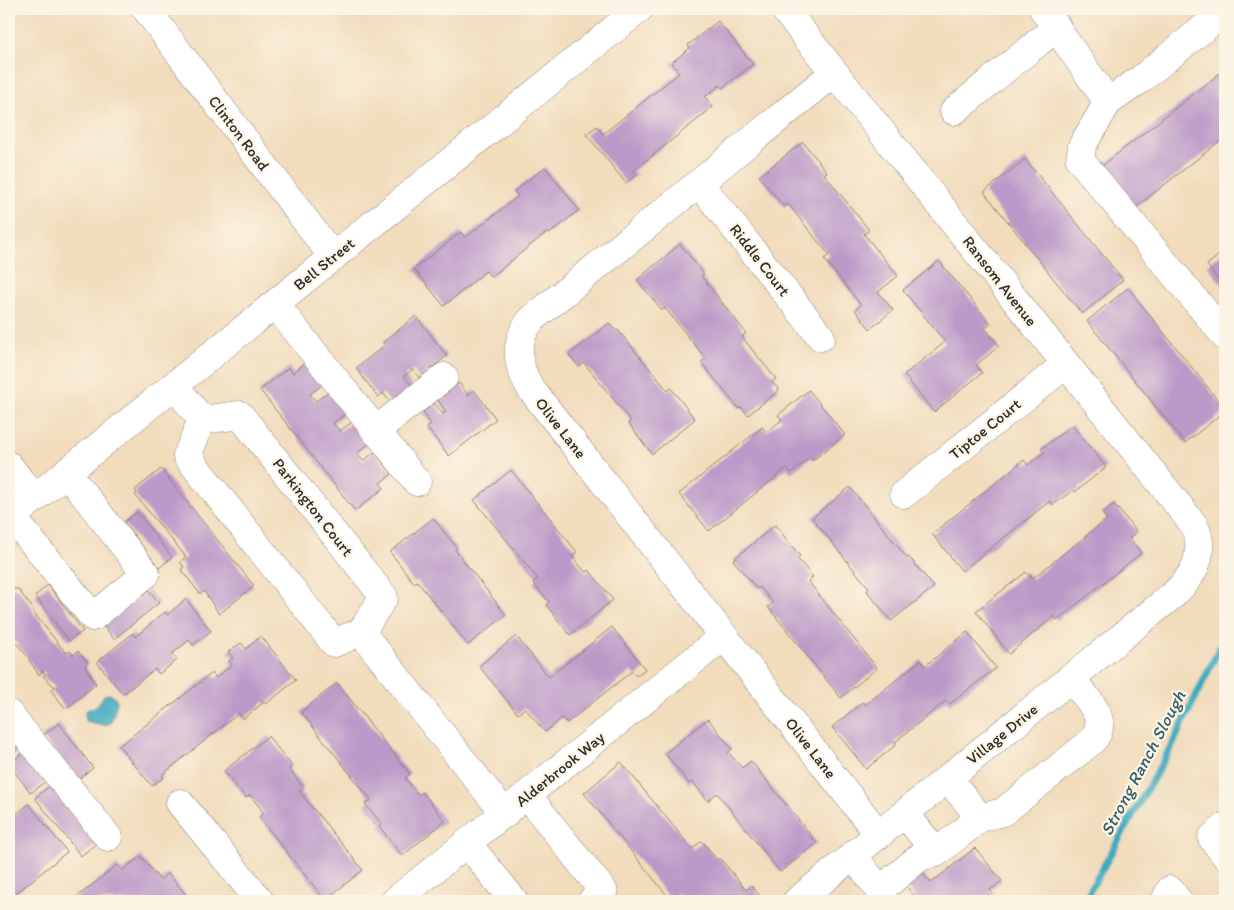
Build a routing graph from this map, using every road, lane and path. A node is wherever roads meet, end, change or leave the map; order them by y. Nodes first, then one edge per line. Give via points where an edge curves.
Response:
1 (146, 9) edge
2 (639, 9) edge
3 (784, 9) edge
4 (1225, 11) edge
5 (1050, 18) edge
6 (834, 73) junction
7 (1108, 102) junction
8 (954, 111) dead end
9 (699, 183) junction
10 (333, 258) junction
11 (275, 304) junction
12 (1225, 336) edge
13 (821, 337) dead end
14 (1066, 364) junction
15 (444, 377) dead end
16 (174, 385) junction
17 (202, 420) junction
18 (375, 431) junction
19 (9, 466) edge
20 (66, 472) junction
21 (417, 482) dead end
22 (904, 494) dead end
23 (34, 498) junction
24 (10, 518) edge
25 (1199, 560) joint
26 (361, 632) junction
27 (724, 636) junction
28 (1070, 678) junction
29 (9, 714) edge
30 (948, 778) junction
31 (527, 795) junction
32 (180, 803) dead end
33 (905, 813) junction
34 (505, 814) junction
35 (980, 818) junction
36 (1225, 827) edge
37 (879, 835) junction
38 (108, 837) dead end
39 (467, 844) junction
40 (936, 853) junction
41 (1225, 855) edge
42 (853, 856) junction
43 (260, 901) edge
44 (395, 901) edge
45 (514, 901) edge
46 (592, 901) edge
47 (797, 901) edge
48 (1165, 901) edge
49 (1178, 901) edge

1 - 10 street, Clinton Road
2 - 10 street, Bell Street
3 - 6 street, Ransom Avenue
4 - 7 street
5 - 7 street
5 - 8 street
6 - 9 street, Olive Lane
6 - 14 street, Ransom Avenue
7 - 12 street via 1082,146 1080,160
9 - 13 street, Riddle Court
9 - 27 street, Olive Lane via 532,319 524,328 518,352 519,365 531,390
10 - 11 street, Bell Street
11 - 16 street, Bell Street
11 - 18 street
14 - 22 street, Tiptoe Court
14 - 25 street, Ransom Avenue via 1194,524 1199,536
15 - 18 street
16 - 17 street
16 - 20 street, Bell Street
17 - 26 street via 187,456 334,643
17 - 26 street, Parkington Court via 240,415 384,597
18 - 21 street
19 - 23 street
20 - 23 street, Bell Street
20 - 24 street via 146,574 93,617
23 - 24 street, Bell Street
25 - 28 street, Village Drive via 1184,586
26 - 34 street
27 - 31 street, Alderbrook Way
27 - 37 street, Olive Lane
28 - 30 street, Village Drive
28 - 35 street via 1096,709 1100,727 1098,735 1003,812
29 - 38 street
30 - 33 street, Village Drive
30 - 35 street
31 - 34 street, Alderbrook Way
31 - 46 street via 604,892
32 - 43 street
33 - 37 street, Village Drive
33 - 40 street
34 - 39 street, Alderbrook Way
35 - 40 street
36 - 41 street via 1212,838
37 - 42 street, Village Drive
39 - 44 street, Alderbrook Way
39 - 45 street
40 - 42 street via 920,857 880,890
42 - 47 street, Village Drive
48 - 49 street via 1170,890

